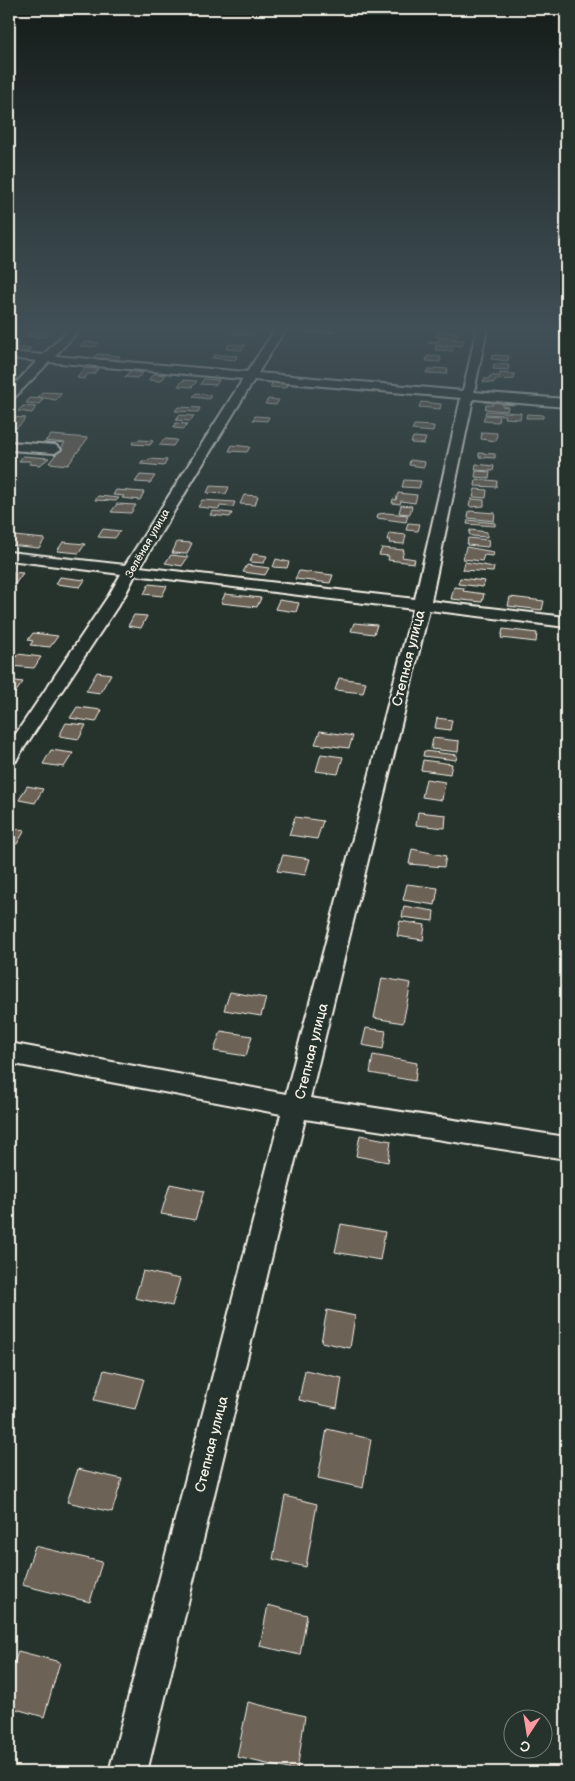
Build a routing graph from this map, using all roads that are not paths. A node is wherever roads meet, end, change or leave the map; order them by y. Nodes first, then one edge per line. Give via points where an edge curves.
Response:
1 (228, 411) edge
2 (466, 411) edge
3 (9, 446) edge
4 (55, 449) dead end
5 (9, 556) edge
6 (130, 570) junction
7 (422, 605) junction
8 (566, 622) edge
9 (9, 757) edge
10 (9, 1053) edge
11 (297, 1107) junction
12 (566, 1148) edge
13 (128, 1772) edge

1 - 6 street, Зелёная улица
2 - 7 street, Степная улица
3 - 4 street
5 - 6 street
6 - 7 street
6 - 9 street, Зелёная улица
7 - 8 street
7 - 11 street, Степная улица
10 - 11 street
11 - 12 street
11 - 13 street, Степная улица

